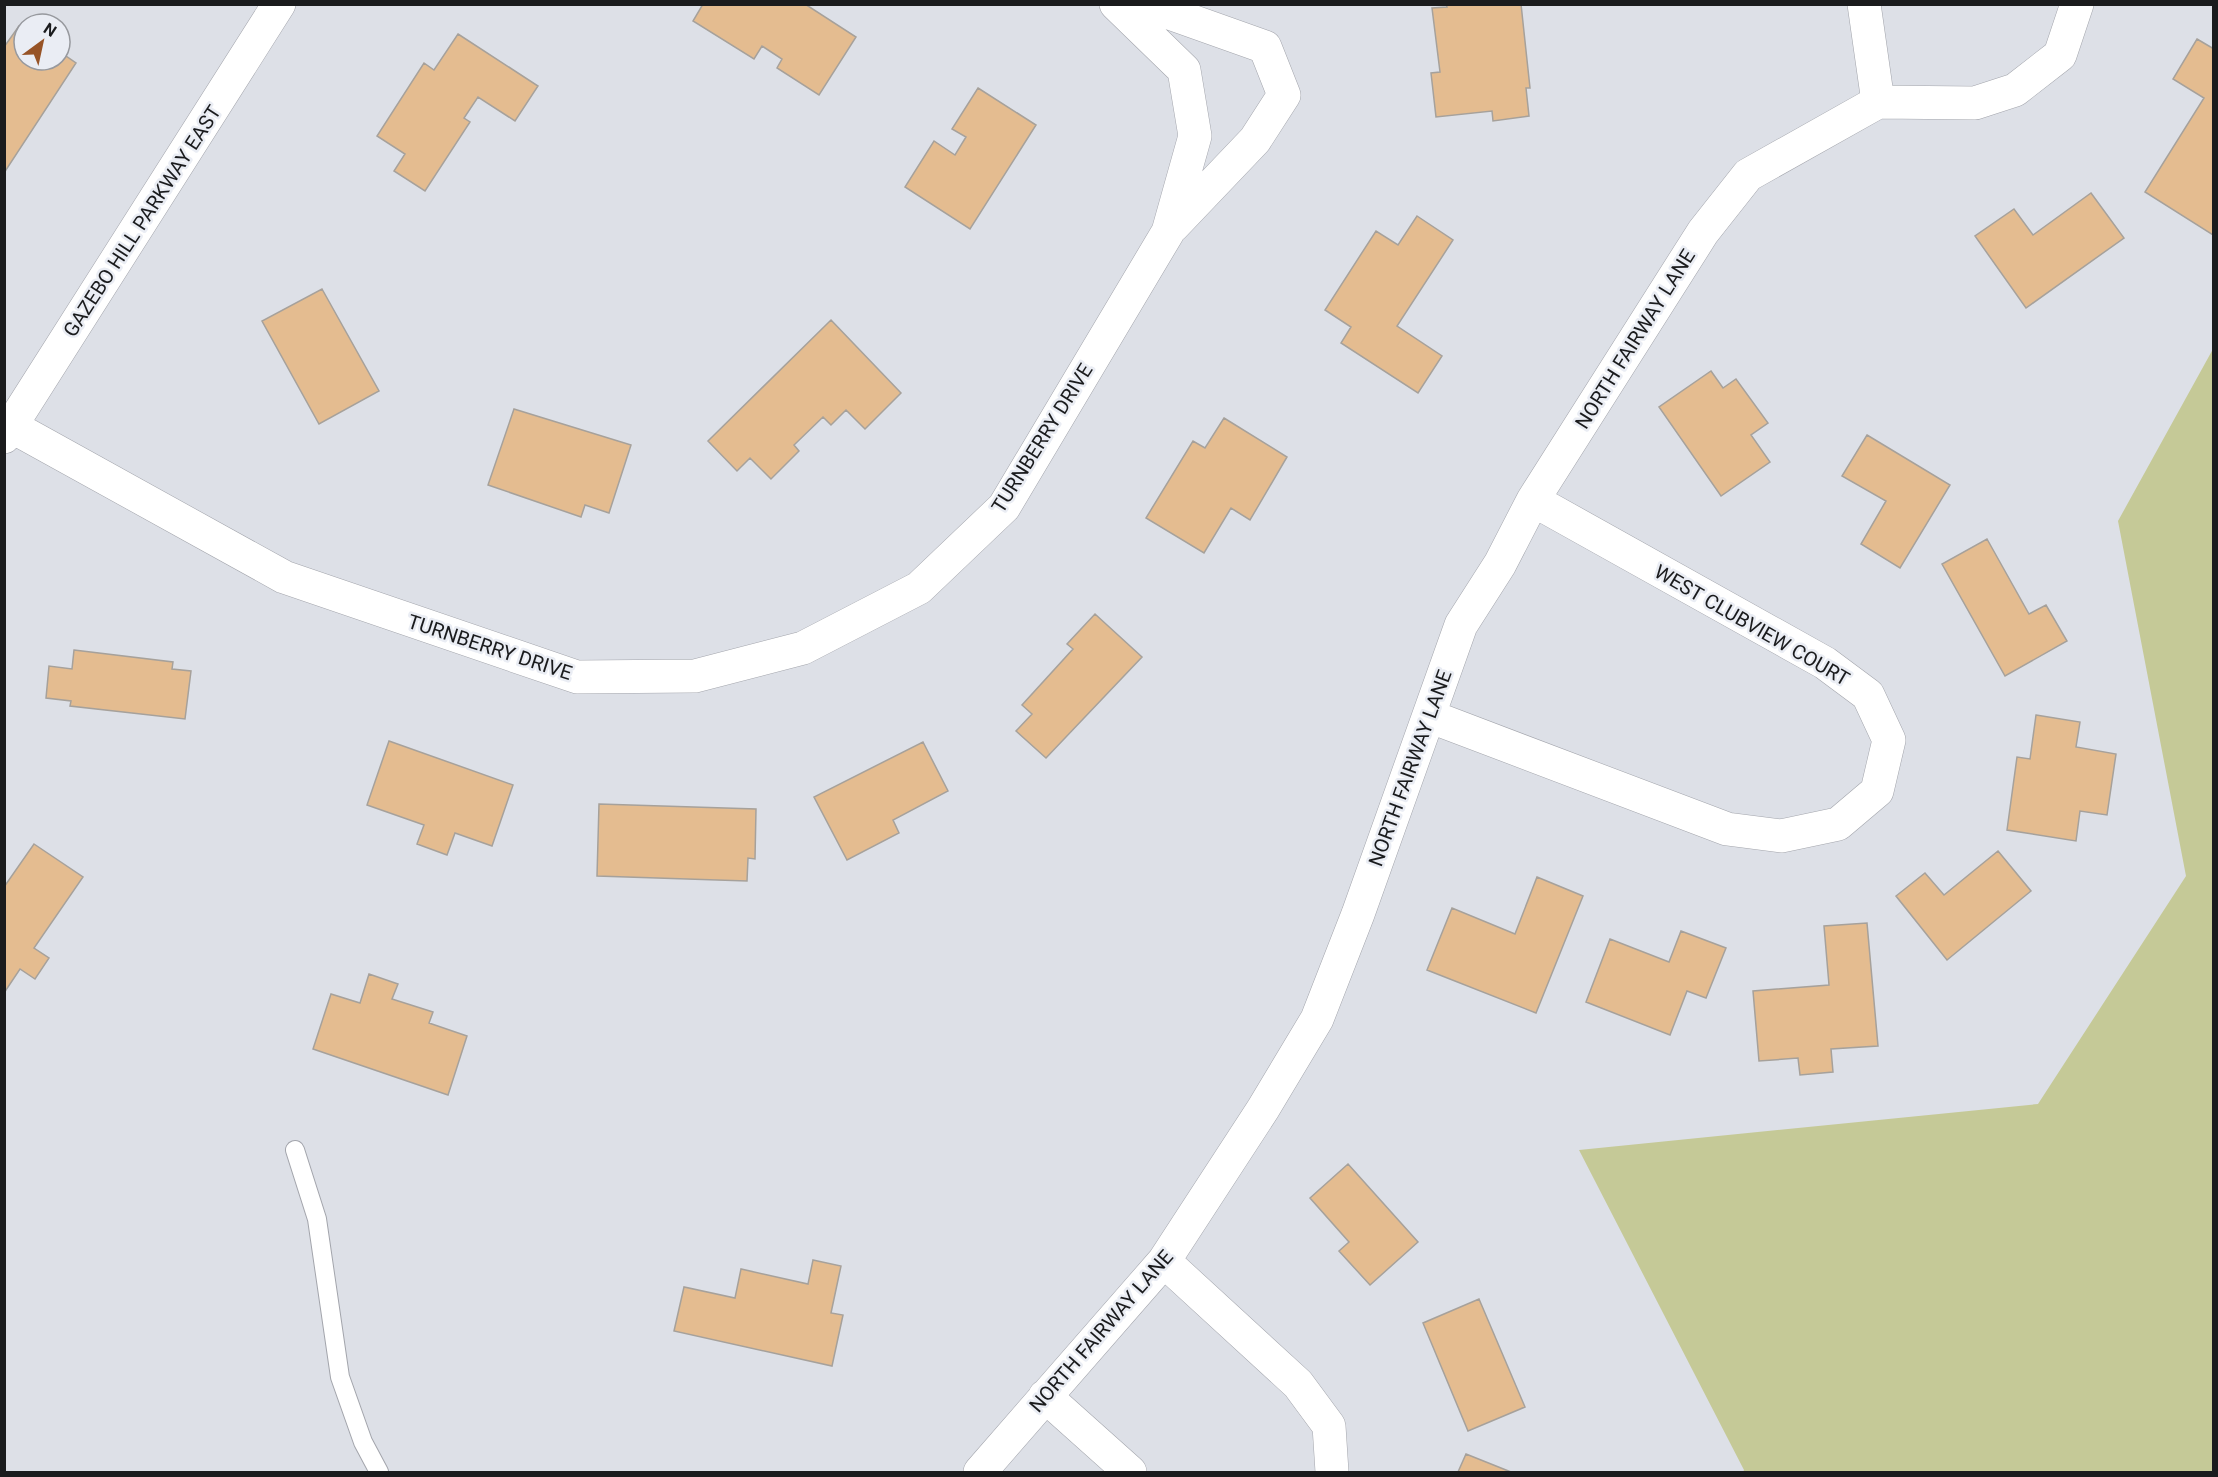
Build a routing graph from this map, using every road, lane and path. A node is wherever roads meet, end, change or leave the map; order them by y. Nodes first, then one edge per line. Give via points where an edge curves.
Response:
1 (279, 4) edge
2 (1116, 4) edge
3 (1144, 4) edge
4 (1864, 4) edge
5 (2077, 4) edge
6 (1878, 102) junction
7 (1168, 232) junction
8 (8, 432) edge
9 (1533, 500) junction
10 (1428, 716) junction
11 (295, 1150) dead end
12 (1164, 1262) junction
13 (1045, 1396) junction
14 (379, 1473) edge
15 (980, 1473) edge
16 (1130, 1473) edge
17 (1332, 1473) edge

1 - 8 street, GAZEBO HILL PARKWAY EAST
2 - 7 street, TURNBERRY DRIVE via 1184,70 1195,136
3 - 7 street, TURNBERRY DRIVE via 1265,47 1284,95 1255,140
4 - 6 street
5 - 6 street via 2060,55 2015,90 1975,102
6 - 9 street, NORTH FAIRWAY LANE via 1748,176 1703,232
7 - 8 street, TURNBERRY DRIVE via 1004,507 920,588 803,648 695,676 577,677 295,581
9 - 10 street, NORTH FAIRWAY LANE via 1500,564 1461,625
9 - 10 street, WEST CLUBVIEW COURT via 1825,663 1868,695 1888,740 1877,791 1838,824 1781,836 1727,829
10 - 12 street, NORTH FAIRWAY LANE via 1317,1019
11 - 14 lane via 317,1219 340,1377 363,1442
12 - 13 street, NORTH FAIRWAY LANE
12 - 17 street via 1298,1384 1329,1426
13 - 15 street, NORTH FAIRWAY LANE
13 - 16 street

